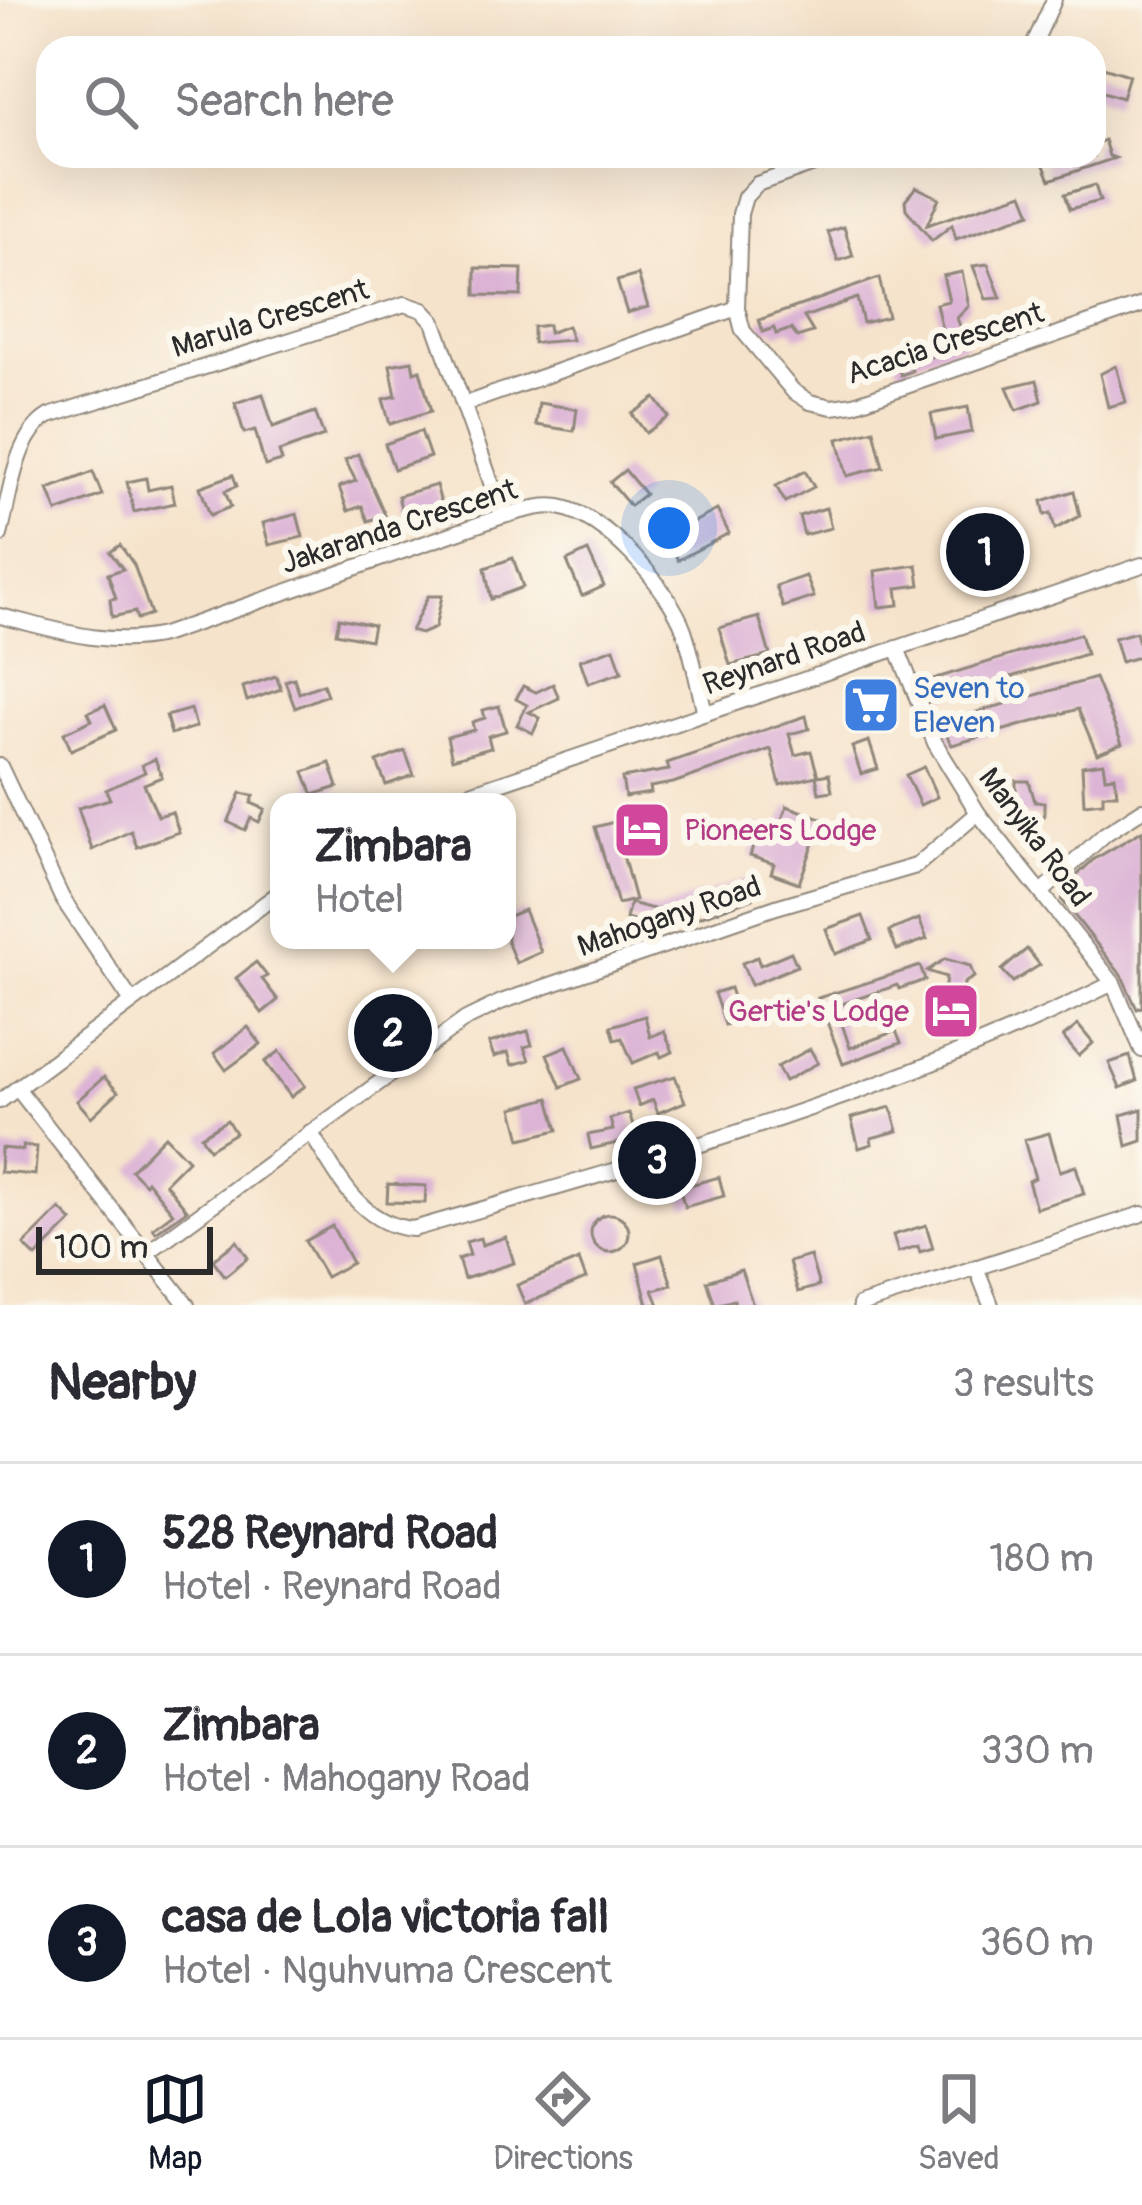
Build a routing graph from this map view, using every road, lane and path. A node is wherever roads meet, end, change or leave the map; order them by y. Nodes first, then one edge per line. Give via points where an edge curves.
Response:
1 (1054, 0) edge
2 (1038, 36) edge
3 (803, 168) edge
4 (1142, 305) edge
5 (737, 308) junction
6 (466, 404) junction
7 (4, 507) edge
8 (502, 516) junction
9 (0, 535) edge
10 (1142, 565) edge
11 (0, 616) edge
12 (897, 648) junction
13 (705, 713) junction
14 (0, 766) edge
15 (470, 793) edge
16 (1142, 809) edge
17 (979, 813) junction
18 (1042, 892) junction
19 (270, 900) edge
20 (1113, 983) junction
21 (132, 1002) junction
22 (1142, 1050) edge
23 (16, 1088) junction
24 (0, 1102) edge
25 (310, 1132) junction
26 (1142, 1214) edge
27 (148, 1252) junction
28 (976, 1267) junction
29 (187, 1305) edge
30 (860, 1305) edge
31 (991, 1305) edge

1 - 2 street
3 - 5 street via 745,197
4 - 5 street, Acacia Crescent via 832,407 793,392 743,331
5 - 6 street
6 - 7 street, Marula Crescent via 434,322 405,304 49,416 25,442
6 - 8 street, Marula Crescent
7 - 9 street, Marula Crescent
8 - 11 street, Jakaranda Crescent via 132,642
8 - 13 street, Jakaranda Crescent via 555,506 574,512 637,560 684,629
10 - 12 street, Reynard Road
12 - 13 street, Reynard Road
12 - 17 street, Manyika Road via 935,743
13 - 15 street, Reynard Road
14 - 21 street via 62,898
16 - 18 street
17 - 18 street, Manyika Road
17 - 25 street, Mahogany Road via 916,866 501,1002 433,1040
18 - 20 street, Manyika Road
19 - 21 street
20 - 22 street, Manyika Road
20 - 25 street via 1018,1030 711,1144 413,1229 364,1211
21 - 23 street
23 - 24 street
23 - 27 street
25 - 27 street, Mahogany Road
26 - 28 street
27 - 29 street
28 - 30 street
28 - 31 street

